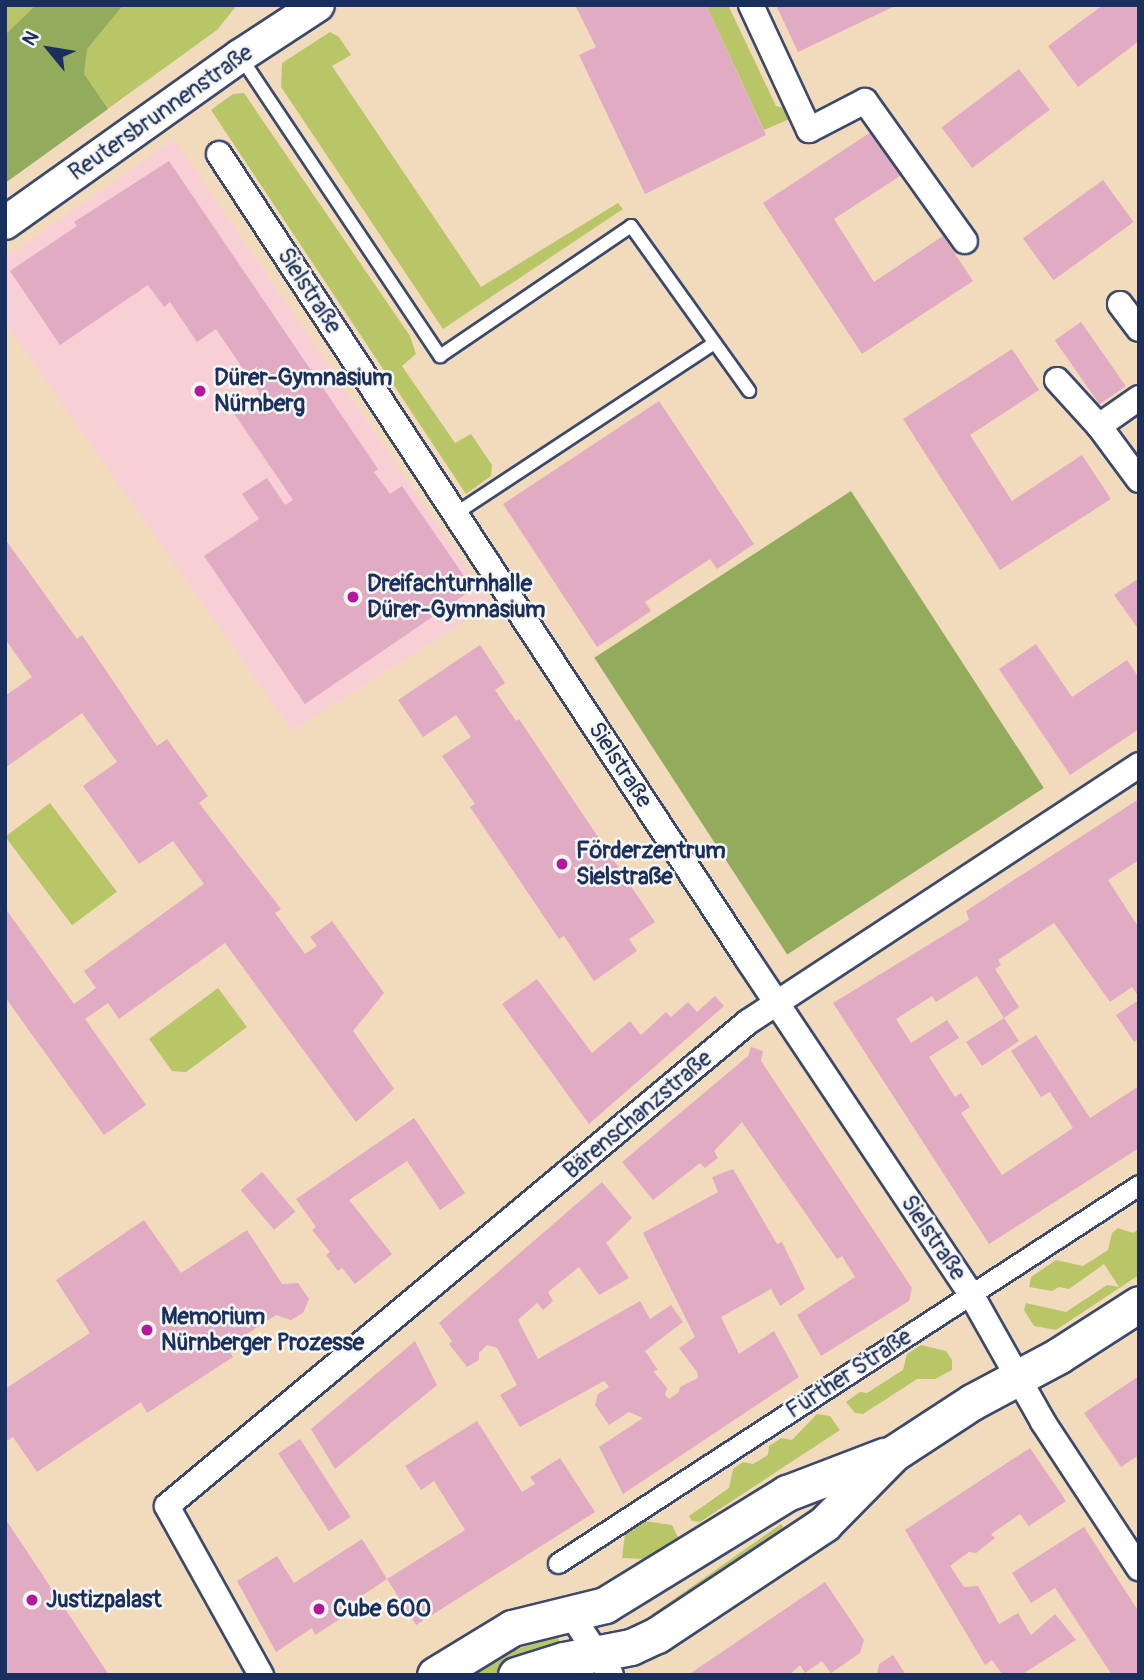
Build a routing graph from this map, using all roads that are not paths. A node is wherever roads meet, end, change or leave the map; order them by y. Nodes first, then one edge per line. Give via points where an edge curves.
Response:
1 (318, 5) edge
2 (751, 5) edge
3 (240, 56) junction
4 (219, 154) dead end
5 (5, 223) edge
6 (965, 241) dead end
7 (1120, 304) dead end
8 (1139, 329) edge
9 (713, 344) junction
10 (1057, 380) dead end
11 (749, 391) dead end
12 (1139, 398) edge
13 (1100, 426) junction
14 (1139, 480) edge
15 (455, 514) junction
16 (1139, 765) edge
17 (776, 1003) junction
18 (1139, 1185) edge
19 (971, 1294) junction
20 (1139, 1304) edge
21 (1019, 1378) junction
22 (894, 1453) junction
23 (558, 1563) dead end
24 (1139, 1568) edge
25 (570, 1613) junction
26 (604, 1665) edge
27 (261, 1675) edge
28 (435, 1675) edge
29 (516, 1675) edge

1 - 3 street, Reutersbrunnenstraße
2 - 6 street via 809,130 865,101
3 - 5 street, Reutersbrunnenstraße
3 - 9 lane via 440,356 631,226
4 - 15 street, Sielstraße
7 - 8 street
9 - 11 lane
9 - 15 lane
10 - 13 street
12 - 13 street
13 - 14 street
15 - 17 street, Sielstraße
16 - 17 street, Bärenschanzstraße
17 - 19 street, Sielstraße
17 - 27 street, Bärenschanzstraße via 167,1506
18 - 19 street, Fürther Straße
19 - 21 street, Sielstraße
19 - 23 street, Fürther Straße
20 - 21 main road
21 - 22 main road via 972,1402
21 - 24 street, Sielstraße
22 - 25 main road via 787,1493 628,1593 594,1609
22 - 26 main road via 824,1524
25 - 26 street
25 - 28 main road via 504,1632
26 - 29 main road via 564,1660

